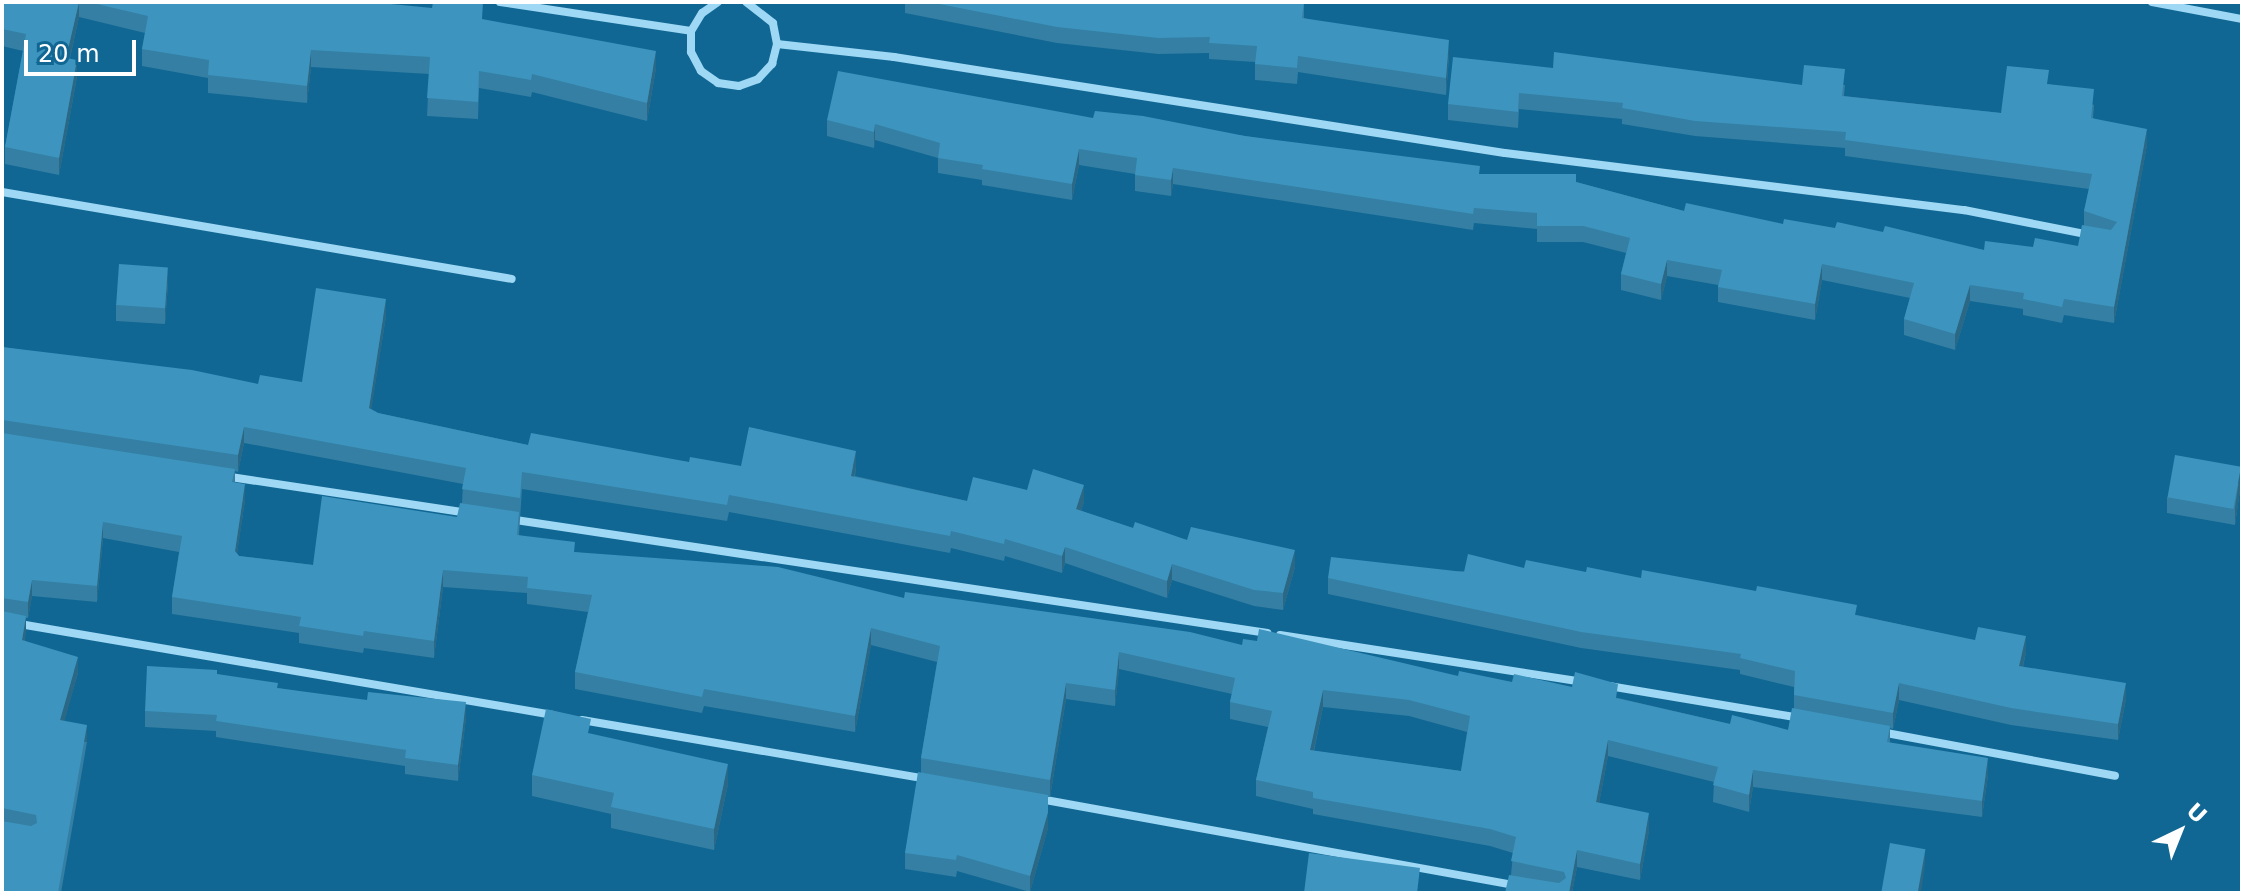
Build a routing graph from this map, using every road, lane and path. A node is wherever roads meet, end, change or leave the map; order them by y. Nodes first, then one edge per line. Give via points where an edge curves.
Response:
1 (500, 2) edge
2 (718, 2) edge
3 (746, 2) edge
4 (2152, 2) edge
5 (2242, 19) edge
6 (691, 31) junction
7 (777, 44) junction
8 (2, 192) edge
9 (2095, 236) edge
10 (512, 279) dead end
11 (214, 474) edge
12 (485, 516) edge
13 (499, 518) edge
14 (2, 621) edge
15 (559, 716) edge
16 (574, 718) edge
17 (1814, 720) edge
18 (1876, 731) edge
19 (2115, 776) dead end
20 (935, 781) edge
21 (1024, 796) edge
22 (1529, 887) edge

1 - 6 street
2 - 6 street via 702,13
3 - 7 street via 759,7 773,23
4 - 5 street
6 - 7 street via 691,52 701,71 718,83 739,86 758,79 772,64
7 - 9 street via 894,57 1505,153 1964,210
8 - 10 street
11 - 12 street
13 - 17 street
14 - 15 street
16 - 20 street
18 - 19 street
21 - 22 street

